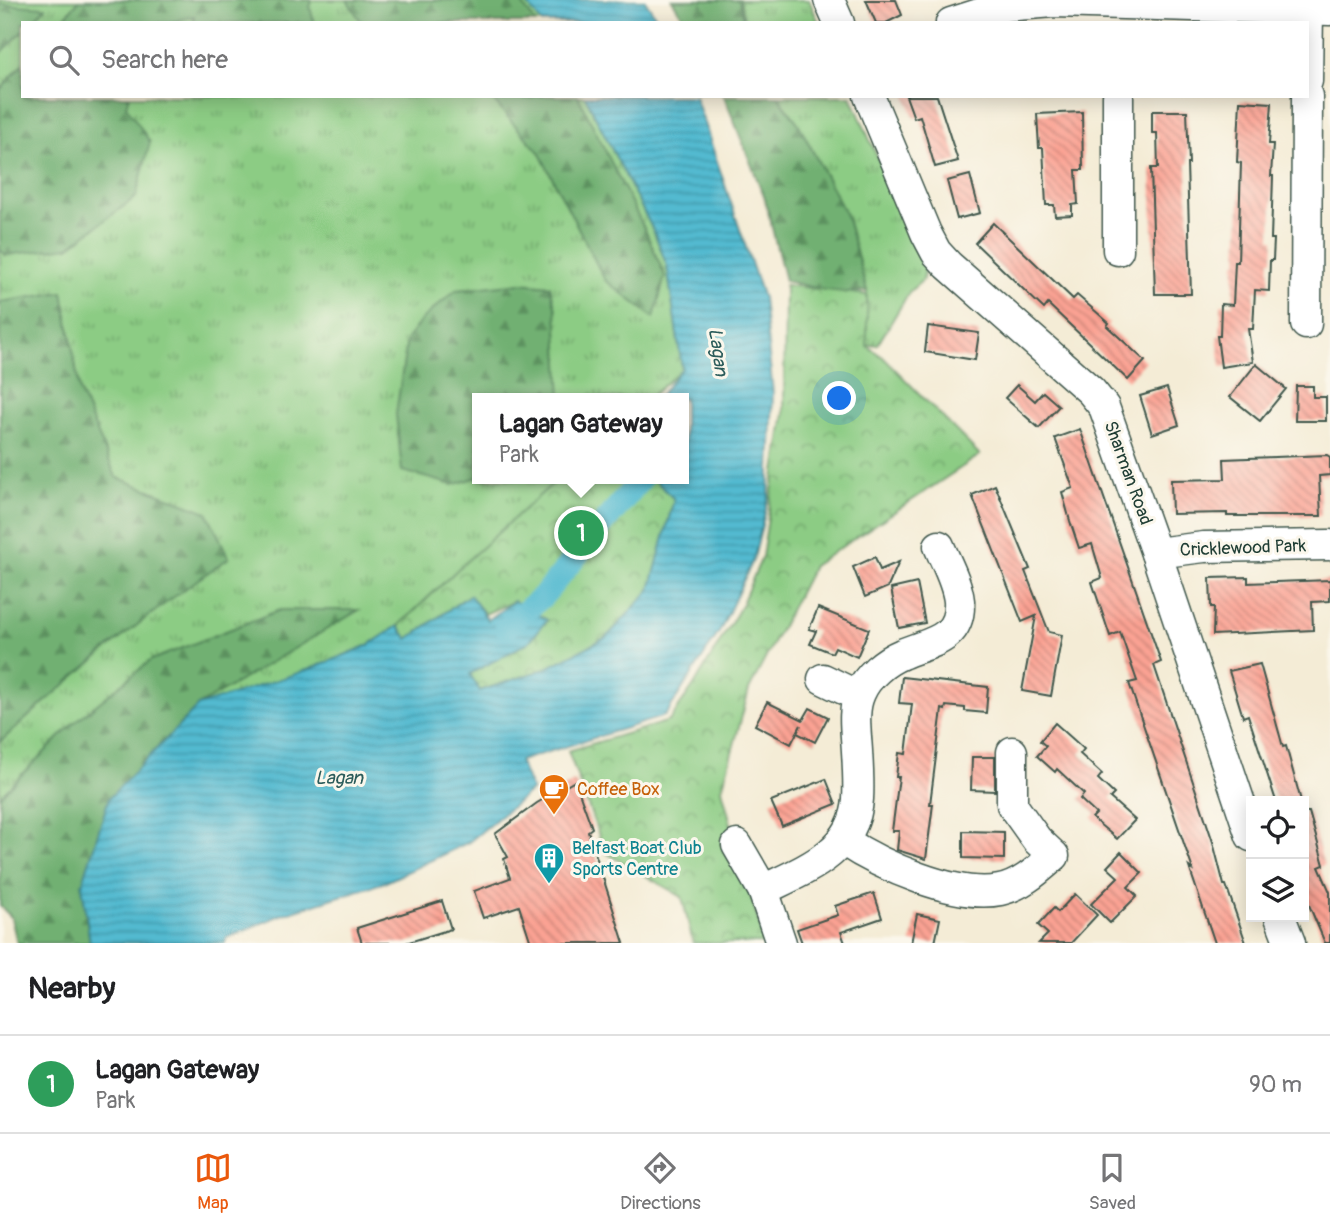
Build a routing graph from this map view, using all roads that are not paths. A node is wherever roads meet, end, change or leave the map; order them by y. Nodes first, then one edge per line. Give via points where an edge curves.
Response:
1 (829, 0) edge
2 (1319, 10) edge
3 (1117, 14) edge
4 (838, 21) edge
5 (957, 21) edge
6 (1309, 68) edge
7 (870, 98) edge
8 (1118, 98) edge
9 (1307, 98) edge
10 (1118, 250) dead end
11 (1306, 324) dead end
12 (1330, 545) edge
13 (939, 546) dead end
14 (1156, 553) junction
15 (823, 679) dead end
16 (858, 696) junction
17 (1012, 752) dead end
18 (1246, 821) edge
19 (844, 841) junction
20 (737, 845) dead end
21 (763, 890) junction
22 (1282, 922) edge
23 (781, 943) edge
24 (1290, 943) edge

1 - 4 street
2 - 3 street
2 - 6 street
3 - 5 street via 1054,2 1004,6
7 - 14 street, Sharman Road via 936,252 1091,390 1104,407
8 - 10 street
9 - 11 street
12 - 14 street, Cricklewood Park via 1204,547
13 - 16 street via 959,600 954,625 936,643 901,654 884,665
14 - 18 street, Sharman Road
15 - 16 street
16 - 19 street via 858,802
17 - 19 street via 1012,804 1054,856 1021,882 1001,890 956,887 891,867
19 - 21 street via 819,861
20 - 21 street
21 - 23 street
22 - 24 street

